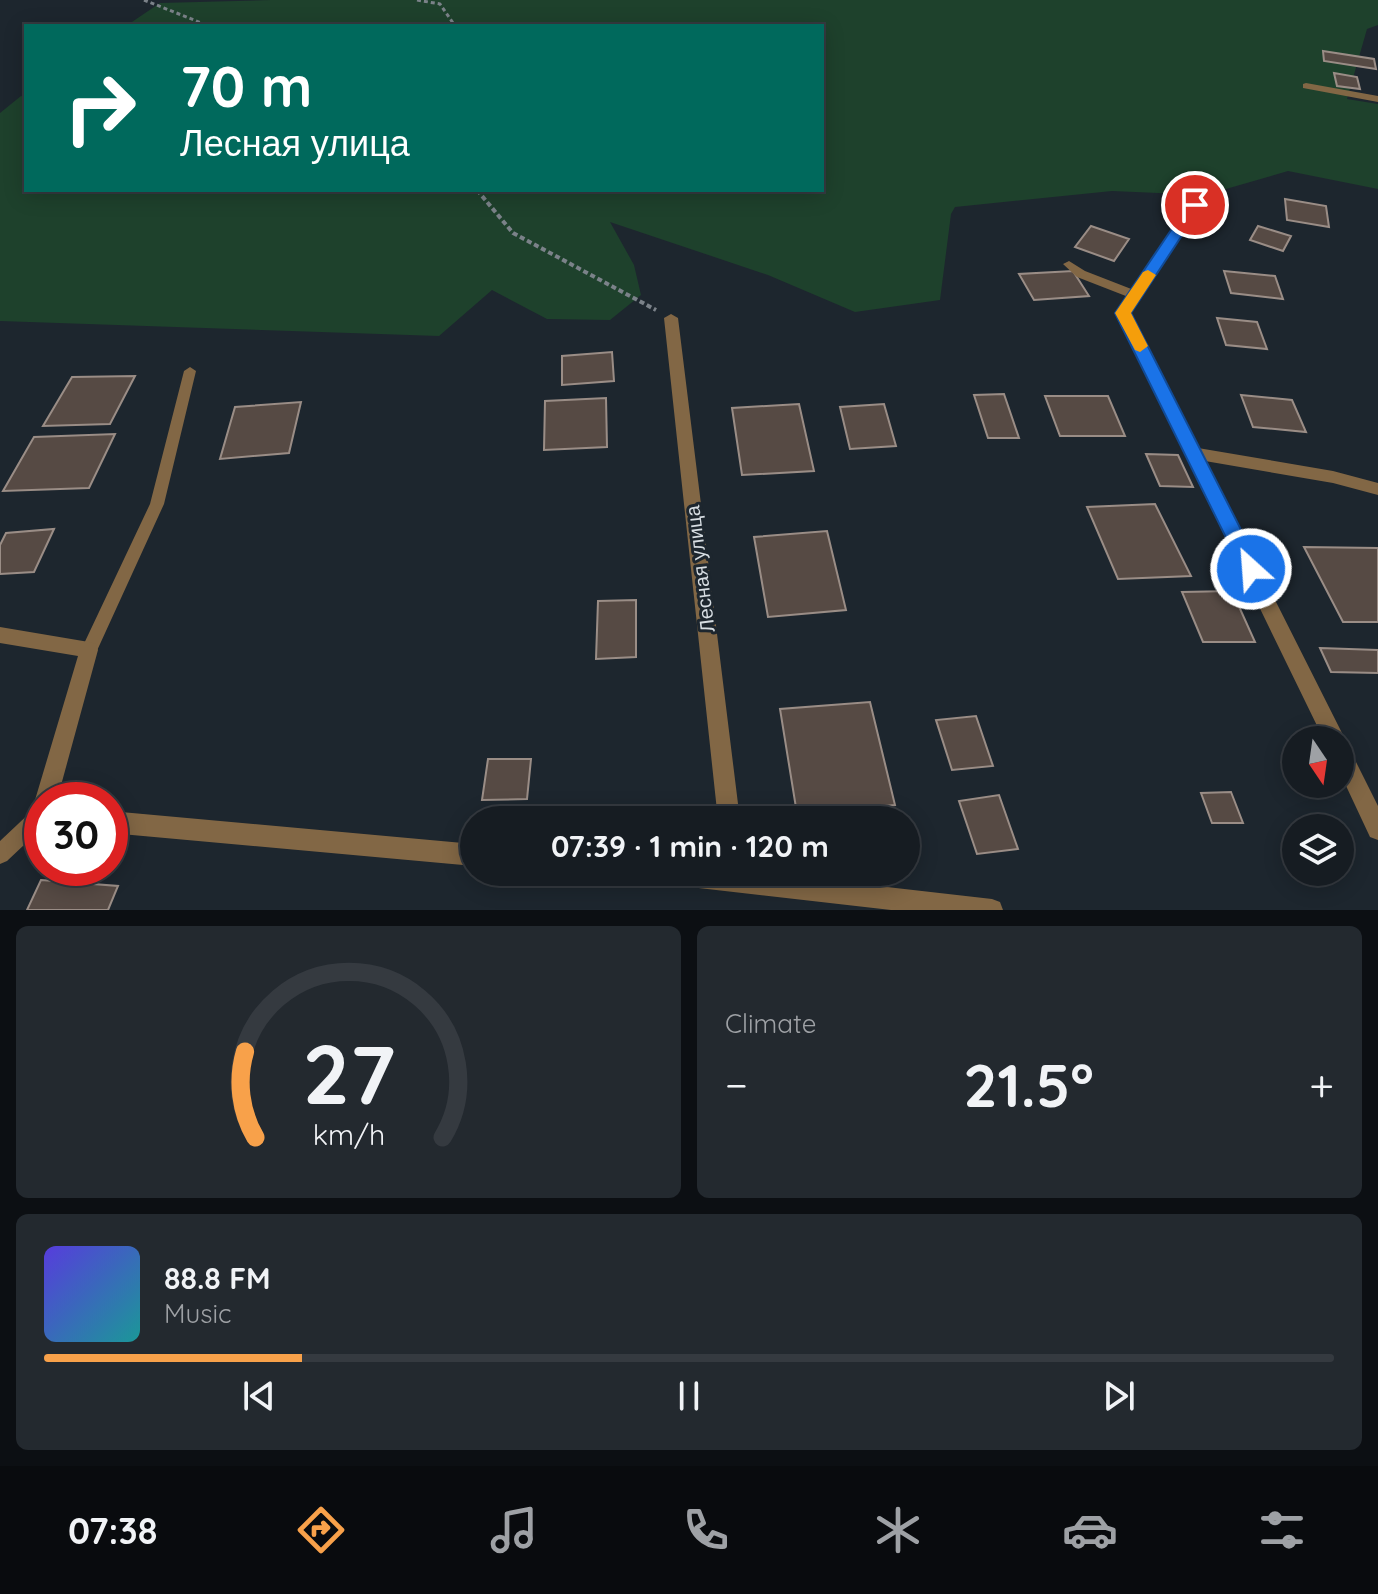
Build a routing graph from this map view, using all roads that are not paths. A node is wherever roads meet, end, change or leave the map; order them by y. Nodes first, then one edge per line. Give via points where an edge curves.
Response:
1 (1306, 86) dead end
2 (1378, 99) edge
3 (1195, 205) dead end
4 (1069, 264) dead end
5 (1135, 295) junction
6 (671, 318) road end
7 (190, 371) dead end
8 (1196, 454) junction
9 (1378, 489) edge
10 (0, 635) edge
11 (89, 650) junction
12 (1328, 726) edge
13 (1354, 780) edge
14 (51, 782) edge
15 (727, 806) edge
16 (128, 824) edge
17 (1378, 829) edge
18 (24, 832) edge
19 (0, 854) edge
20 (460, 854) edge
21 (811, 886) edge
22 (992, 910) edge

1 - 2 lane
3 - 5 street
4 - 5 lane
5 - 8 street via 1123,313
6 - 15 street, Лесная улица
7 - 11 lane via 157,504
8 - 9 street
8 - 12 street
10 - 11 street
11 - 14 street
13 - 17 street
16 - 20 street
18 - 19 lane
21 - 22 street

